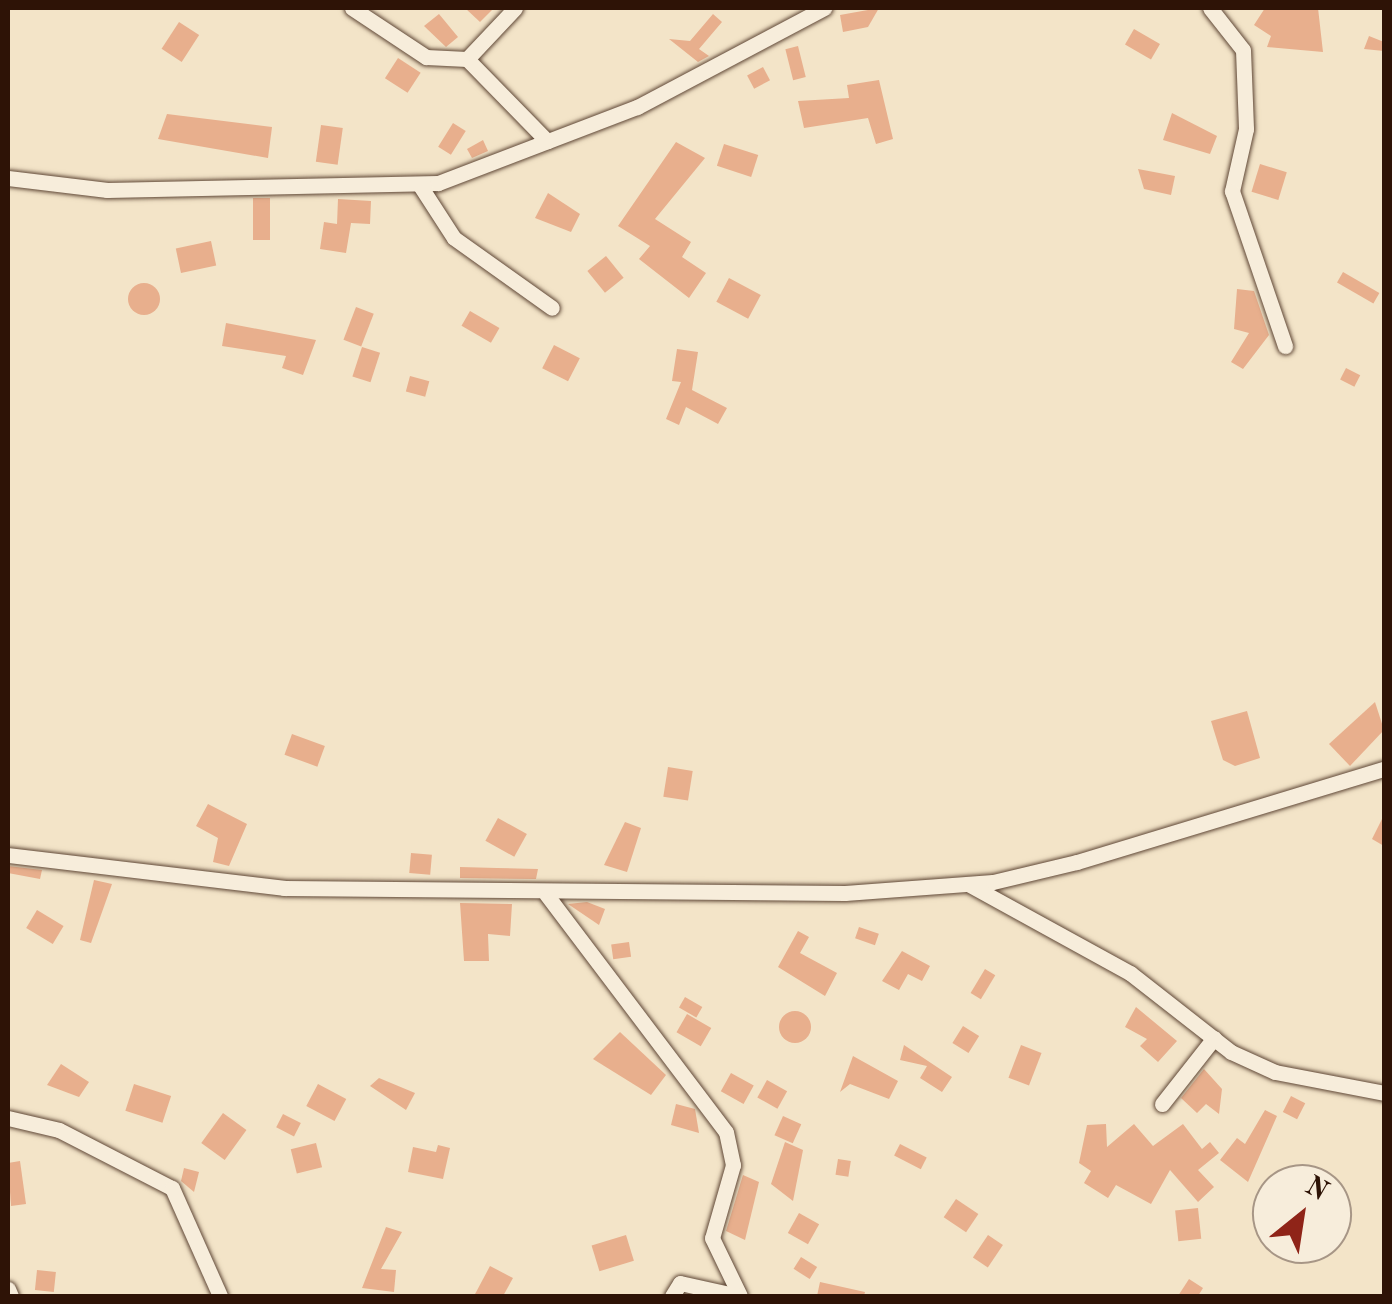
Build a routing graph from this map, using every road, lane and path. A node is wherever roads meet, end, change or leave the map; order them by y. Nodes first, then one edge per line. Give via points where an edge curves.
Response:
1 (352, 8) edge
2 (515, 8) edge
3 (824, 8) edge
4 (1210, 8) edge
5 (467, 60) junction
6 (547, 141) junction
7 (8, 178) edge
8 (419, 184) junction
9 (552, 308) dead end
10 (1285, 346) dead end
11 (1384, 769) edge
12 (8, 855) edge
13 (968, 884) junction
14 (546, 894) junction
15 (1214, 1038) junction
16 (1384, 1093) edge
17 (1162, 1104) dead end
18 (8, 1118) edge
19 (8, 1288) edge
20 (11, 1296) edge
21 (220, 1296) edge
22 (672, 1296) edge
23 (739, 1296) edge

1 - 5 street via 426,57
2 - 5 street
3 - 6 street via 739,60
4 - 10 street via 1243,50 1246,129 1232,191
5 - 6 street
6 - 8 street
7 - 8 street via 90,190
8 - 9 street via 454,238
11 - 13 street via 1077,862
12 - 14 street via 284,888
13 - 14 street
13 - 15 street via 1130,973
14 - 23 street via 672,1048 726,1132 732,1166 712,1238
15 - 16 street via 1275,1072
15 - 17 street
18 - 21 street via 59,1130 172,1188
19 - 20 street
22 - 23 street via 680,1283

